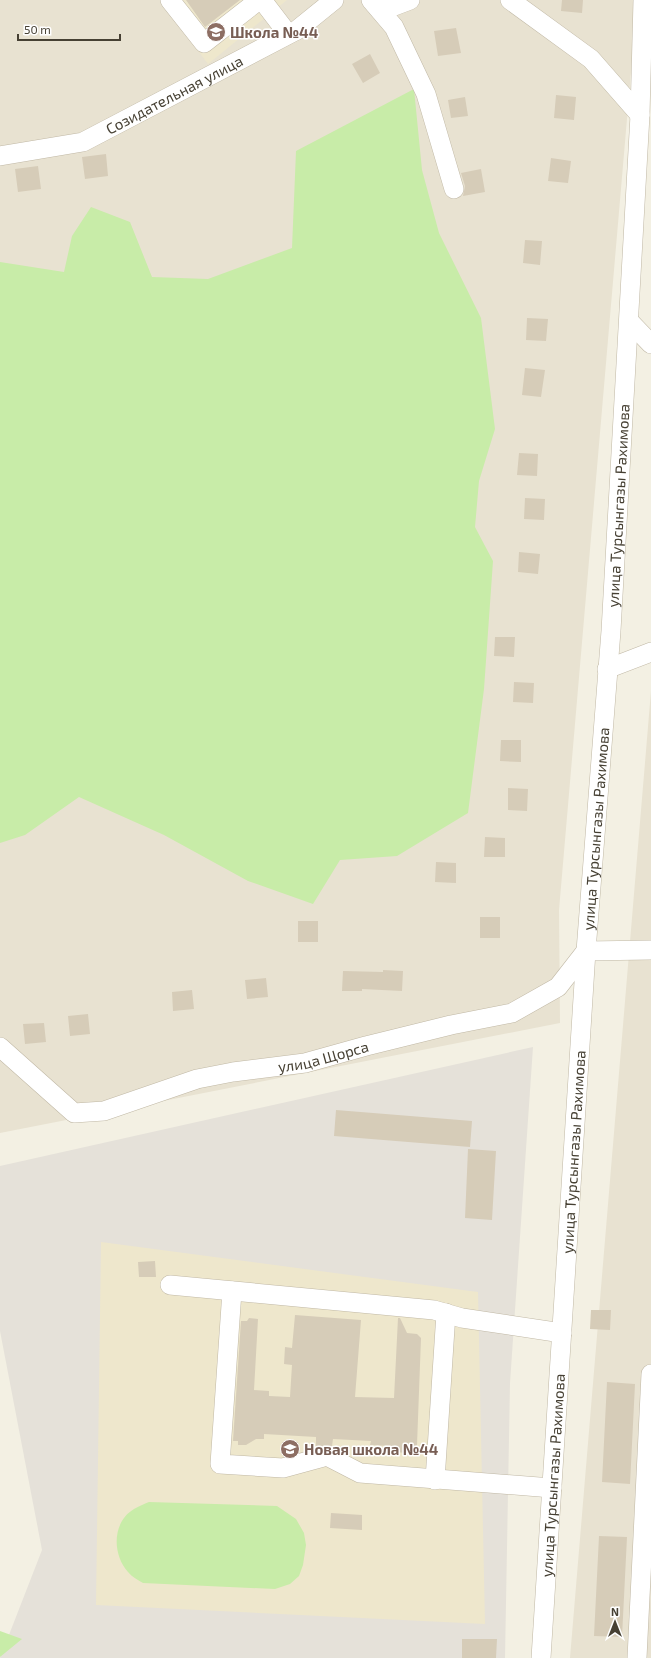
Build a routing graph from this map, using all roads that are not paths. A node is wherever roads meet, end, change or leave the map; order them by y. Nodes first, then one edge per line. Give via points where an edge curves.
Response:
1 (170, 0) edge
2 (259, 0) edge
3 (262, 0) edge
4 (334, 0) edge
5 (410, 0) edge
6 (510, 0) edge
7 (643, 0) edge
8 (376, 5) edge
9 (288, 34) junction
10 (640, 115) junction
11 (0, 156) edge
12 (454, 189) dead end
13 (629, 321) junction
14 (651, 344) edge
15 (651, 652) edge
16 (607, 669) junction
17 (651, 950) edge
18 (586, 951) junction
19 (0, 1047) edge
20 (170, 1285) dead end
21 (232, 1291) junction
22 (446, 1313) junction
23 (562, 1333) junction
24 (651, 1374) edge
25 (436, 1480) junction
26 (552, 1488) junction
27 (541, 1658) edge
28 (637, 1658) edge

1 - 2 street via 204,44
3 - 9 street
4 - 9 street, Созидательная улица via 297,30
5 - 8 street
6 - 10 street via 591,58
7 - 10 street, улица Турсынгазы Рахимова
8 - 12 street via 394,27 426,94
9 - 11 street, Созидательная улица via 83,142
10 - 13 street, улица Турсынгазы Рахимова
13 - 14 street
13 - 16 street, улица Турсынгазы Рахимова
15 - 16 street
16 - 18 street, улица Турсынгазы Рахимова
17 - 18 street
18 - 19 street, улица Щорса via 558,987 512,1013 436,1028 305,1063 197,1079 104,1110 74,1114
18 - 23 street, улица Турсынгазы Рахимова
20 - 21 street
21 - 22 street
21 - 25 street via 220,1464 283,1468 327,1456 360,1473
22 - 23 street via 462,1318
22 - 25 street
23 - 26 street, улица Турсынгазы Рахимова
24 - 28 street
25 - 26 street
26 - 27 street, улица Турсынгазы Рахимова

